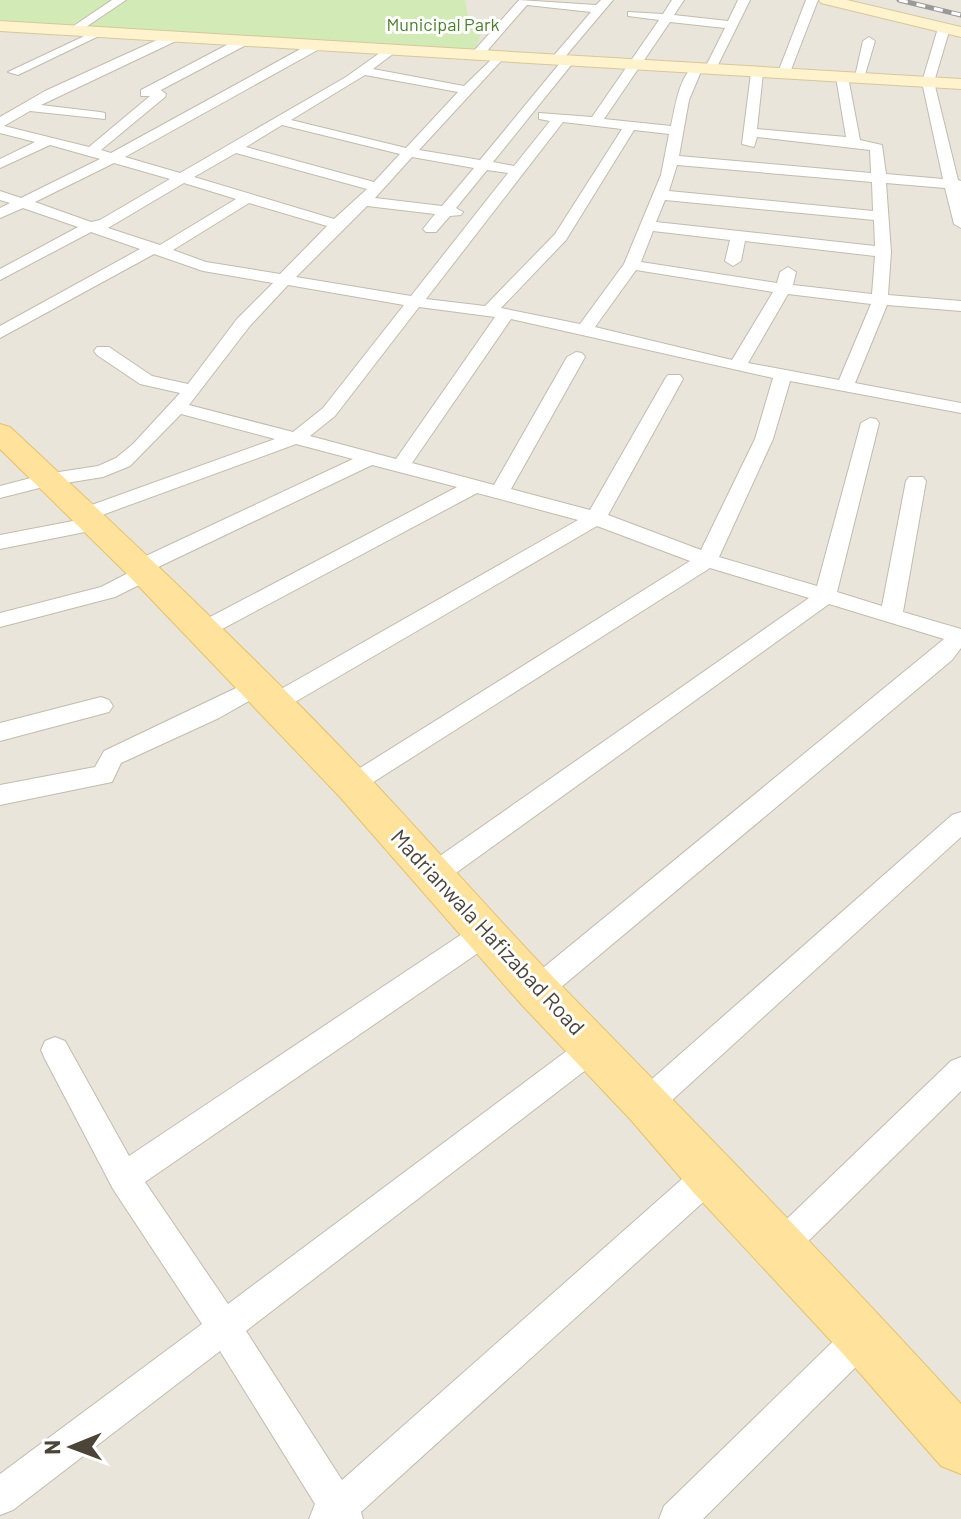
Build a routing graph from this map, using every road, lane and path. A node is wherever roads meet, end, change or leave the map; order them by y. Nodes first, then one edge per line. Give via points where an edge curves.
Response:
1 (120, 0) edge
2 (524, 0) edge
3 (678, 0) edge
4 (744, 0) edge
5 (812, 0) edge
6 (827, 0) edge
7 (603, 5) edge
8 (632, 14) dead end
9 (667, 18) junction
10 (732, 25) junction
11 (0, 26) edge
12 (953, 30) edge
13 (73, 31) junction
14 (99, 33) junction
15 (174, 37) junction
16 (244, 41) junction
17 (869, 41) dead end
18 (319, 44) junction
19 (392, 50) junction
20 (476, 56) junction
21 (497, 58) junction
22 (562, 60) junction
23 (637, 64) junction
24 (703, 69) junction
25 (362, 71) junction
26 (14, 72) dead end
27 (757, 73) junction
28 (783, 75) junction
29 (850, 77) junction
30 (928, 82) junction
31 (961, 84) edge
32 (465, 90) junction
33 (29, 107) junction
34 (526, 113) junction
35 (100, 116) dead end
36 (559, 118) junction
37 (280, 121) junction
38 (595, 122) junction
39 (0, 126) edge
40 (630, 126) junction
41 (677, 131) junction
42 (48, 141) junction
43 (854, 142) junction
44 (235, 148) junction
45 (91, 152) junction
46 (407, 152) junction
47 (110, 159) junction
48 (671, 160) junction
49 (0, 164) edge
50 (483, 165) junction
51 (519, 171) junction
52 (181, 178) junction
53 (880, 179) junction
54 (957, 185) edge
55 (376, 187) junction
56 (0, 195) edge
57 (660, 195) junction
58 (247, 198) junction
59 (364, 201) junction
60 (21, 203) junction
61 (445, 211) junction
62 (0, 214) edge
63 (483, 216) junction
64 (882, 216) junction
65 (337, 224) junction
66 (961, 224) edge
67 (91, 226) junction
68 (648, 226) junction
69 (431, 229) dead end
70 (738, 236) junction
71 (158, 250) junction
72 (883, 252) junction
73 (733, 261) dead end
74 (632, 265) junction
75 (0, 275) edge
76 (284, 279) junction
77 (786, 280) junction
78 (880, 301) junction
79 (415, 302) junction
80 (961, 306) edge
81 (497, 313) junction
82 (584, 330) junction
83 (0, 333) edge
84 (103, 351) dead end
85 (576, 357) dead end
86 (737, 366) junction
87 (783, 374) junction
88 (674, 379) dead end
89 (845, 386) junction
90 (192, 390) junction
91 (177, 407) junction
92 (961, 408) edge
93 (870, 423) dead end
94 (0, 433) edge
95 (298, 437) junction
96 (371, 458) junction
97 (401, 465) junction
98 (46, 480) junction
99 (916, 481) dead end
100 (475, 486) junction
101 (0, 492) edge
102 (499, 493) junction
103 (596, 518) junction
104 (88, 520) junction
105 (0, 542) edge
106 (707, 560) junction
107 (143, 570) junction
108 (825, 597) junction
109 (891, 617) junction
110 (0, 620) edge
111 (201, 631) junction
112 (960, 637) edge
113 (266, 694) junction
114 (101, 706) dead end
115 (0, 732) edge
116 (353, 785) junction
117 (0, 795) edge
118 (961, 822) edge
119 (433, 875) junction
120 (487, 932) junction
121 (537, 990) junction
122 (594, 1047) junction
123 (55, 1050) dead end
124 (961, 1071) edge
125 (647, 1103) junction
126 (710, 1175) junction
127 (124, 1178) junction
128 (778, 1249) junction
129 (225, 1329) junction
130 (863, 1336) junction
131 (961, 1446) edge
132 (0, 1497) edge
133 (336, 1515) edge
134 (677, 1519) edge

1 - 13 street
2 - 7 street
2 - 20 street
3 - 9 street
4 - 10 street
5 - 28 street
6 - 12 street
7 - 22 street
8 - 9 street
9 - 10 street
9 - 23 street
10 - 24 street
11 - 13 street
12 - 30 street
13 - 14 street
14 - 15 street
14 - 26 street
15 - 16 street
15 - 33 street
16 - 18 street
16 - 45 street via 151,89 146,93 160,94
17 - 29 street
18 - 19 street
18 - 47 street
19 - 20 street
19 - 25 street
20 - 21 street
21 - 22 street
21 - 32 street
22 - 23 street
22 - 34 street
23 - 24 street
23 - 38 street
24 - 27 street
24 - 41 street via 683,100
25 - 32 street
25 - 37 street
27 - 28 street
27 - 43 street via 749,138
28 - 29 street
29 - 30 street
29 - 43 street
30 - 31 street
30 - 54 street via 943,116
32 - 46 street
33 - 35 street
33 - 39 street
34 - 36 street
34 - 50 street
36 - 38 street
36 - 51 street
37 - 44 street
37 - 46 street
38 - 40 street
39 - 42 street
40 - 41 street
40 - 81 street via 561,237
41 - 48 street
42 - 45 street
42 - 49 street
43 - 53 street via 876,145
44 - 52 street
44 - 55 street
45 - 47 street
46 - 50 street
46 - 55 street
47 - 52 street
47 - 60 street
48 - 53 street
48 - 57 street
50 - 51 street
50 - 61 street
51 - 63 street
52 - 58 street
52 - 67 street via 104,224
53 - 54 street
53 - 64 street
54 - 66 street
55 - 59 street
56 - 60 street
57 - 64 street
57 - 68 street
58 - 65 street
58 - 71 street
59 - 61 street
59 - 65 street
60 - 62 street
60 - 67 street
61 - 63 street
61 - 69 street
63 - 79 street
64 - 72 street
65 - 76 street
67 - 71 street
67 - 75 street
68 - 70 street
68 - 74 street
70 - 72 street
70 - 73 street
71 - 76 street via 203,266
71 - 83 street
72 - 78 street
74 - 77 street via 726,282
74 - 82 street
76 - 79 street
76 - 90 street
77 - 78 street
77 - 86 street
78 - 80 street
78 - 89 street
79 - 81 street
79 - 95 street via 329,412
81 - 82 street
81 - 97 street
82 - 86 street
84 - 90 street via 146,380
85 - 102 street
86 - 87 street
87 - 89 street
87 - 106 street via 764,439
88 - 103 street
89 - 92 street
90 - 91 street
91 - 95 street
91 - 98 street via 123,462 103,471
93 - 108 street
94 - 98 main road, Madrianwala Hafizabad Road
95 - 96 street
95 - 104 street
96 - 97 street
96 - 107 street
97 - 100 street
98 - 101 street
98 - 104 main road, Madrianwala Hafizabad Road
99 - 109 street
100 - 102 street
100 - 111 street
102 - 103 street
103 - 106 street
103 - 113 street
104 - 105 street
104 - 107 main road, Madrianwala Hafizabad Road
106 - 108 street
106 - 116 street
107 - 110 street via 108,592
107 - 111 main road, Madrianwala Hafizabad Road
108 - 109 street
108 - 119 street
109 - 112 street
111 - 113 main road, Madrianwala Hafizabad Road
112 - 121 street
113 - 116 main road, Madrianwala Hafizabad Road
113 - 117 street via 211,712 112,757 103,775
114 - 115 street
116 - 119 main road, Madrianwala Hafizabad Road
118 - 125 street
119 - 120 main road, Madrianwala Hafizabad Road
120 - 121 main road, Madrianwala Hafizabad Road
120 - 127 street
121 - 122 main road, Madrianwala Hafizabad Road
122 - 125 main road, Madrianwala Hafizabad Road
122 - 129 street
123 - 127 street
124 - 128 street
125 - 126 main road, Madrianwala Hafizabad Road
126 - 128 main road, Madrianwala Hafizabad Road
126 - 133 street
127 - 129 street
128 - 130 main road, Madrianwala Hafizabad Road
129 - 132 street
129 - 133 street
130 - 131 main road, Madrianwala Hafizabad Road
130 - 134 street

